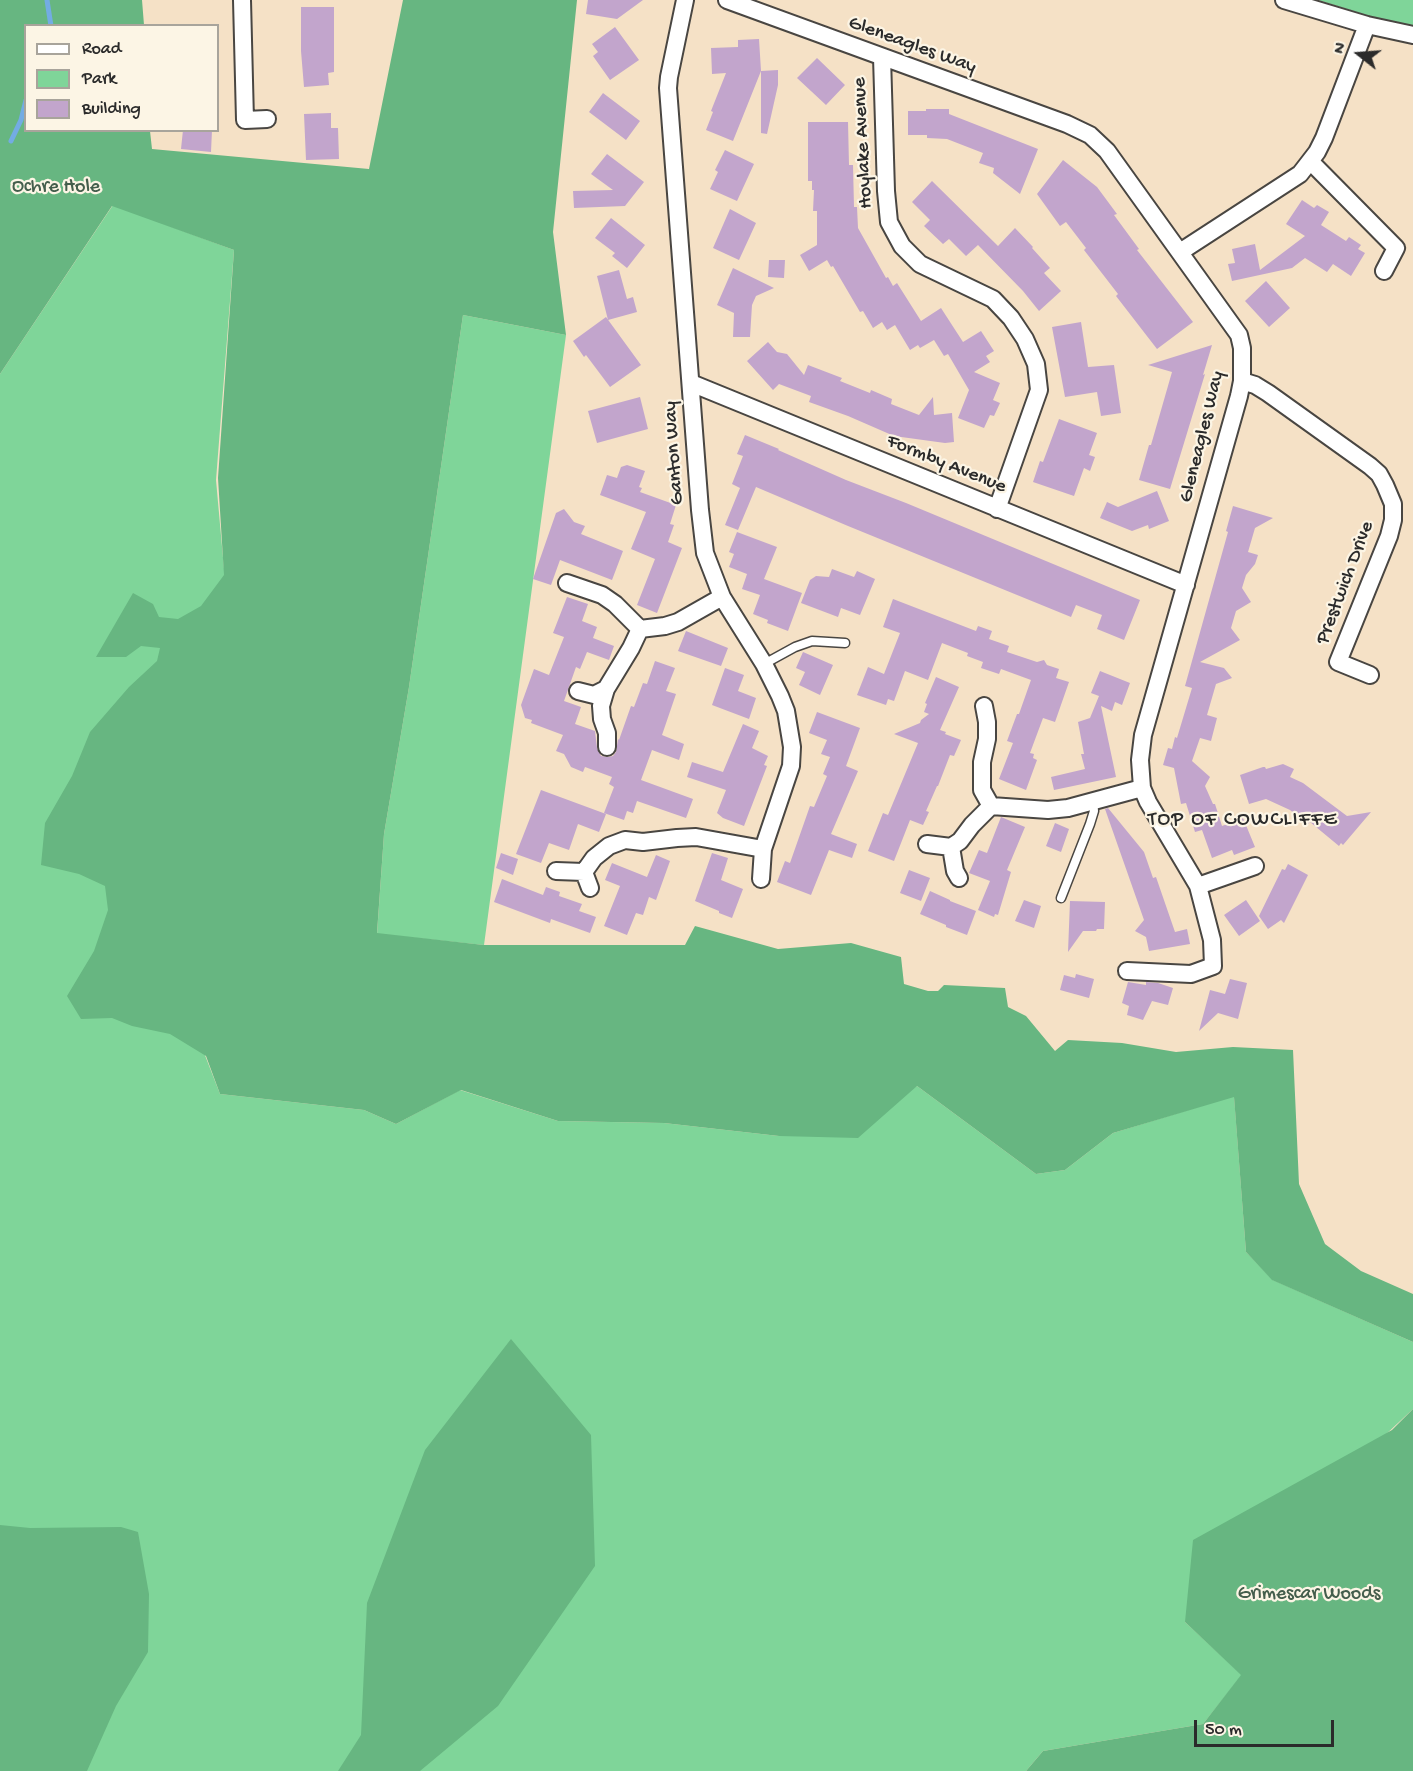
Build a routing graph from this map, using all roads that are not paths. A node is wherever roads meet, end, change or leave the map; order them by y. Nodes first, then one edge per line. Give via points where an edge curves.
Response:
1 (242, 0) edge
2 (685, 0) edge
3 (727, 0) edge
4 (1284, 0) edge
5 (1367, 25) junction
6 (1413, 35) edge
7 (882, 57) junction
8 (267, 119) dead end
9 (1310, 161) junction
10 (1180, 252) junction
11 (1384, 271) dead end
12 (1242, 381) junction
13 (691, 383) junction
14 (997, 509) junction
15 (567, 583) dead end
16 (1186, 585) junction
17 (722, 597) junction
18 (640, 629) junction
19 (845, 643) dead end
20 (764, 664) junction
21 (1370, 675) dead end
22 (606, 689) junction
23 (579, 691) dead end
24 (984, 706) dead end
25 (607, 747) dead end
26 (1142, 788) junction
27 (1093, 801) junction
28 (991, 806) junction
29 (927, 844) dead end
30 (951, 847) junction
31 (764, 849) junction
32 (1255, 866) dead end
33 (556, 872) dead end
34 (959, 878) dead end
35 (761, 879) dead end
36 (1198, 886) junction
37 (1061, 898) dead end
38 (1127, 971) dead end

1 - 8 street via 245,120
2 - 13 street, Ganton Way via 668,88
3 - 7 street, Gleneagles Way
4 - 5 street
5 - 6 street
5 - 9 street via 1324,138
7 - 10 street, Gleneagles Way via 1090,135 1107,151
7 - 14 street, Hoylake Avenue via 889,222 902,246 920,264 993,299 1025,339 1036,364 1039,390
9 - 10 street via 1300,174
9 - 11 street via 1396,248
10 - 12 street, Gleneagles Way via 1239,335
12 - 16 street, Gleneagles Way
12 - 21 street, Prestwich Drive via 1268,393 1370,465 1385,485 1393,504 1389,536 1338,662
13 - 14 street, Formby Avenue
13 - 17 street, Ganton Way via 705,553
14 - 16 street, Formby Avenue
15 - 18 street via 602,595
16 - 26 street, Gleneagles Way via 1143,735
17 - 18 street via 678,622
17 - 20 street, Ganton Way
18 - 22 street
19 - 20 lane via 812,641
20 - 31 street, Ganton Way via 786,711 792,747 791,766
22 - 23 street via 594,695
22 - 25 street via 601,706
24 - 28 street via 987,739 982,790
26 - 27 street
26 - 36 street, Gleneagles Way
27 - 28 street via 1048,810
27 - 37 lane via 1090,824
28 - 30 street
29 - 30 street
30 - 34 street
31 - 33 street via 696,837 625,840 594,858 587,880
31 - 35 street, Ganton Way
32 - 36 street
36 - 38 street, Gleneagles Way via 1212,940 1213,966 1191,974

